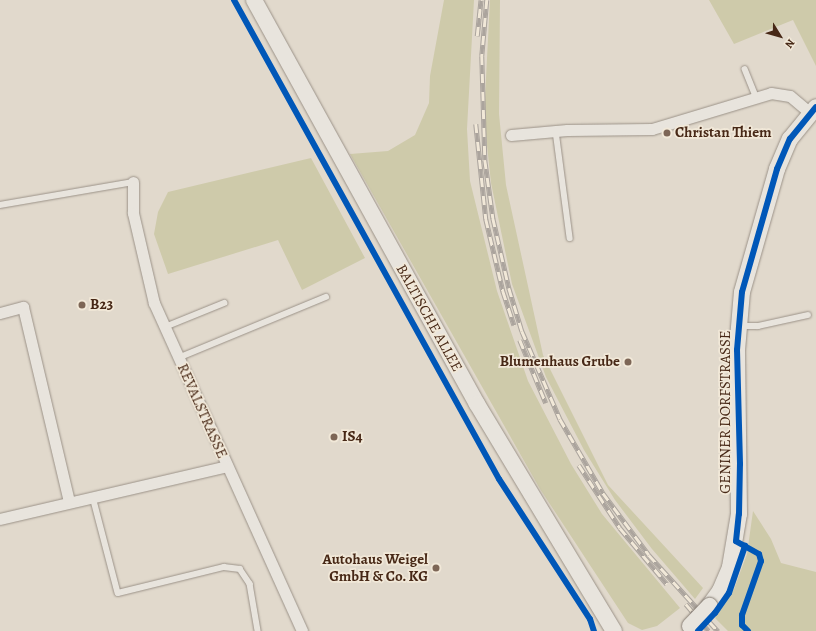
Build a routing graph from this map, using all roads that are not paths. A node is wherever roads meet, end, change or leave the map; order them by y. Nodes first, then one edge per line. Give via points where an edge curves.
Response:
1 (254, 0) edge
2 (745, 69) dead end
3 (757, 98) junction
4 (813, 110) edge
5 (556, 131) junction
6 (511, 134) dead end
7 (133, 182) joint
8 (0, 205) edge
9 (570, 238) dead end
10 (326, 297) dead end
11 (224, 303) dead end
12 (0, 313) edge
13 (808, 315) dead end
14 (739, 326) junction
15 (165, 327) junction
16 (178, 358) junction
17 (227, 466) junction
18 (93, 497) junction
19 (69, 502) junction
20 (0, 519) edge
21 (687, 629) edge
22 (258, 631) edge
23 (302, 631) edge
24 (614, 631) edge

1 - 24 main road, BALTISCHE ALLEE via 477,404
2 - 3 lane
3 - 4 street via 772,93 790,96
3 - 5 street via 652,129
4 - 14 main road, GENINER DORFSTRASSE via 790,139 777,169 742,292
5 - 6 street
5 - 9 lane
7 - 8 lane
7 - 15 street, REVALSTRASSE via 134,213 154,302
10 - 16 lane
11 - 15 lane
12 - 19 street via 23,307
13 - 14 lane via 758,326
14 - 21 main road, GENINER DORFSTRASSE, bridge via 739,514 730,568 720,591
15 - 16 street, REVALSTRASSE
16 - 17 street, REVALSTRASSE
17 - 18 street
17 - 23 street, REVALSTRASSE
18 - 19 street
18 - 22 lane via 118,593 224,567 240,569 250,584
19 - 20 street

